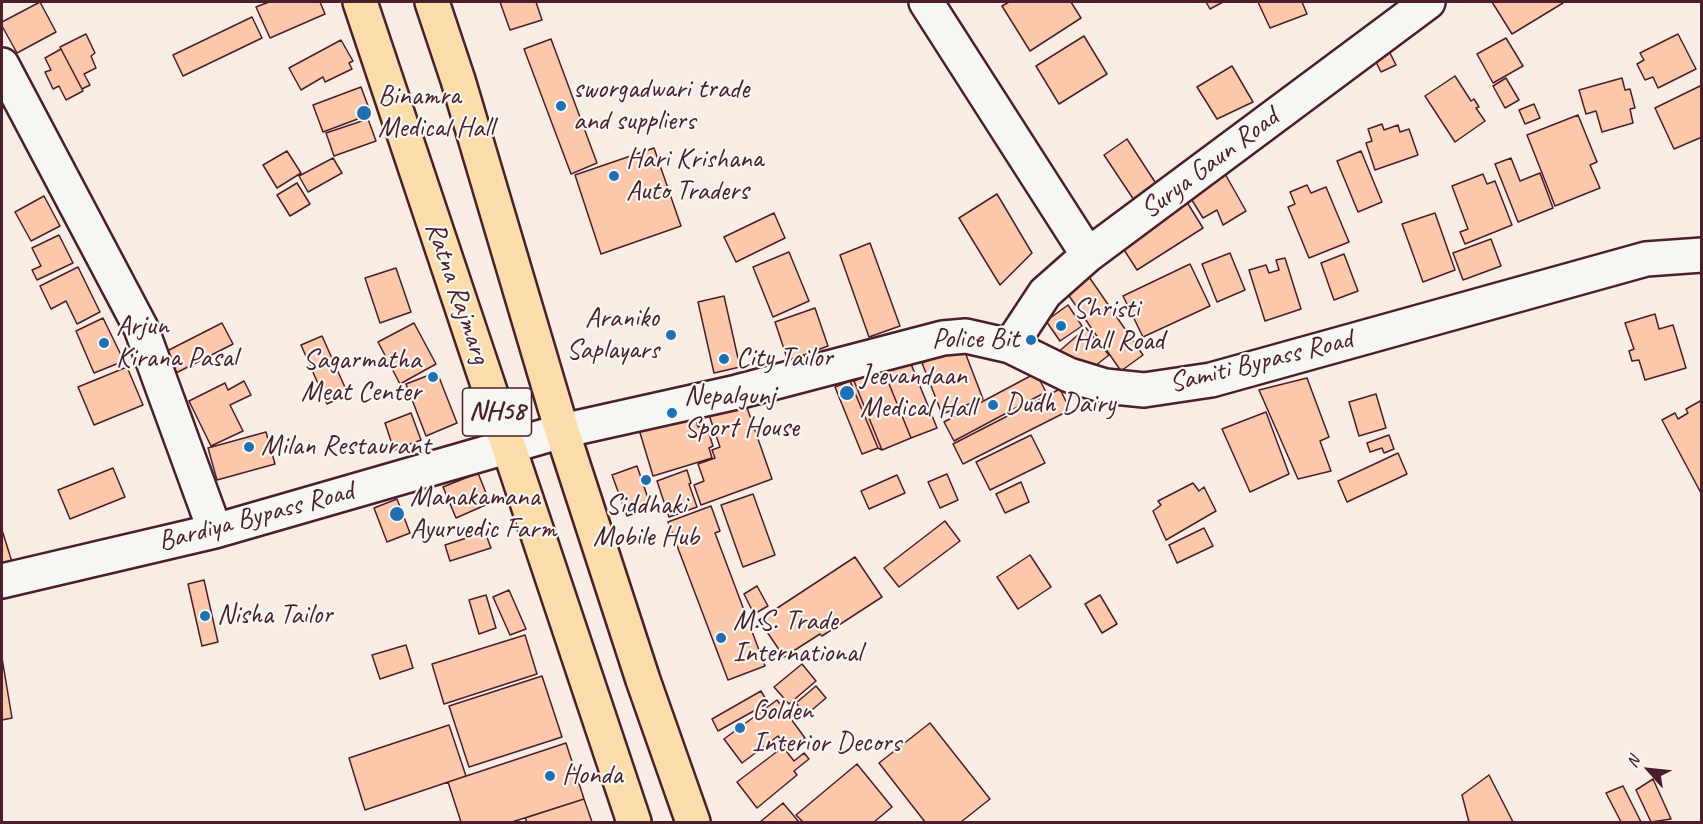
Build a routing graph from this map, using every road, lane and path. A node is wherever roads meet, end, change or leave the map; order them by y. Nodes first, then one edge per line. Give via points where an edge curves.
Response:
1 (360, 2) edge
2 (432, 2) edge
3 (927, 2) edge
4 (1428, 2) edge
5 (2, 65) edge
6 (1088, 255) junction
7 (1701, 255) edge
8 (1010, 346) junction
9 (562, 431) junction
10 (508, 446) junction
11 (215, 531) junction
12 (2, 581) edge
13 (634, 822) edge
14 (693, 822) edge

1 - 10 highway, Ratna Rajmarg / NH58
2 - 9 highway, Ratna Rajmarg / NH58
3 - 6 street
4 - 6 street, Surya Gaun Road
5 - 11 street via 141,328
6 - 8 street, Surya Gaun Road via 1046,293
7 - 8 street, Samiti Bypass Road via 1646,259 1211,380 1144,390 1105,386 1069,375
8 - 9 street, Samiti Bypass Road via 966,336 943,338 737,392
9 - 10 street, Samiti Bypass Road
9 - 14 highway, Ratna Rajmarg / NH58
10 - 11 street, Bardiya Bypass Road
10 - 13 highway, Ratna Rajmarg / NH58
11 - 12 street, Bardiya Bypass Road

